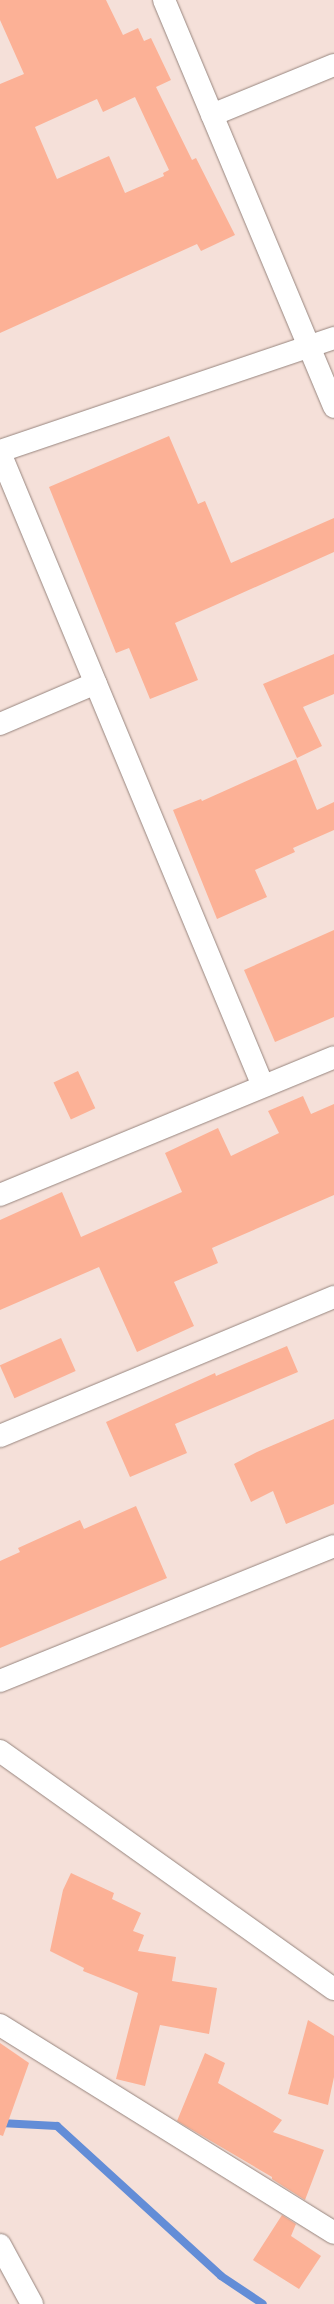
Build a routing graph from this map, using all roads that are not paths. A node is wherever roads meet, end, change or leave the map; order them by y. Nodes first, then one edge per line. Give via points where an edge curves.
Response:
1 (164, 0) edge
2 (334, 65) edge
3 (212, 115) junction
4 (334, 338) edge
5 (310, 348) junction
6 (334, 407) edge
7 (0, 452) edge
8 (96, 683) junction
9 (0, 724) edge
10 (334, 1057) edge
11 (263, 1086) junction
12 (0, 1195) edge
13 (334, 1297) edge
14 (0, 1436) edge
15 (334, 1546) edge
16 (0, 1681) edge
17 (0, 1751) edge
18 (334, 1989) edge
19 (0, 2026) edge
20 (334, 2233) edge
21 (0, 2245) edge
22 (32, 2304) edge

1 - 3 street
2 - 3 street
3 - 5 street
4 - 5 street
5 - 6 street
5 - 7 street
7 - 8 street
8 - 9 street
8 - 11 street
10 - 11 street
11 - 12 street
13 - 14 street
15 - 16 street
17 - 18 street
19 - 20 street
21 - 22 street

